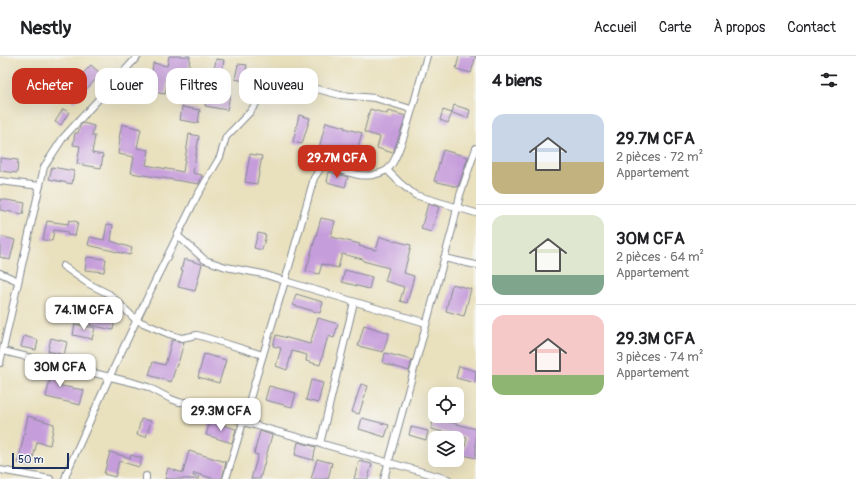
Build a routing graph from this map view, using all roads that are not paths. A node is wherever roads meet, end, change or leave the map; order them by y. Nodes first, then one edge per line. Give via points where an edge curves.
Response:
1 (138, 56) edge
2 (427, 56) edge
3 (411, 109) junction
4 (476, 148) edge
5 (387, 170) junction
6 (0, 181) edge
7 (40, 186) junction
8 (456, 208) junction
9 (476, 213) edge
10 (177, 235) junction
11 (444, 258) junction
12 (64, 266) dead end
13 (476, 266) edge
14 (0, 273) edge
15 (18, 281) junction
16 (285, 281) junction
17 (354, 302) junction
18 (136, 320) junction
19 (426, 323) junction
20 (2, 352) junction
21 (263, 355) junction
22 (0, 363) edge
23 (109, 378) junction
24 (243, 422) junction
25 (320, 444) junction
26 (388, 463) junction
27 (0, 470) edge
28 (50, 479) edge
29 (65, 479) edge
30 (226, 479) edge
31 (384, 479) edge
32 (448, 479) edge

1 - 7 street via 63,138 44,167
2 - 3 street
3 - 5 street via 394,159
3 - 10 street via 374,98 340,95 278,79 272,81 250,112 226,138 220,157
4 - 8 street
5 - 8 street via 414,195
5 - 16 street via 374,175 356,175 322,166 314,178
6 - 7 street
7 - 15 street
8 - 9 street
8 - 11 street
10 - 16 street via 205,260
10 - 18 street
11 - 13 street
11 - 19 street
12 - 18 street via 89,284 109,294
14 - 15 street
15 - 20 street
16 - 17 street
16 - 21 street
17 - 19 street
17 - 25 street
18 - 21 street via 182,338 197,335
18 - 23 street
19 - 26 street
20 - 22 street
20 - 23 street
21 - 24 street
23 - 24 street via 148,387 180,402 200,403
23 - 29 street
24 - 25 street
24 - 30 street
25 - 26 street
26 - 31 street
26 - 32 street
27 - 28 street

